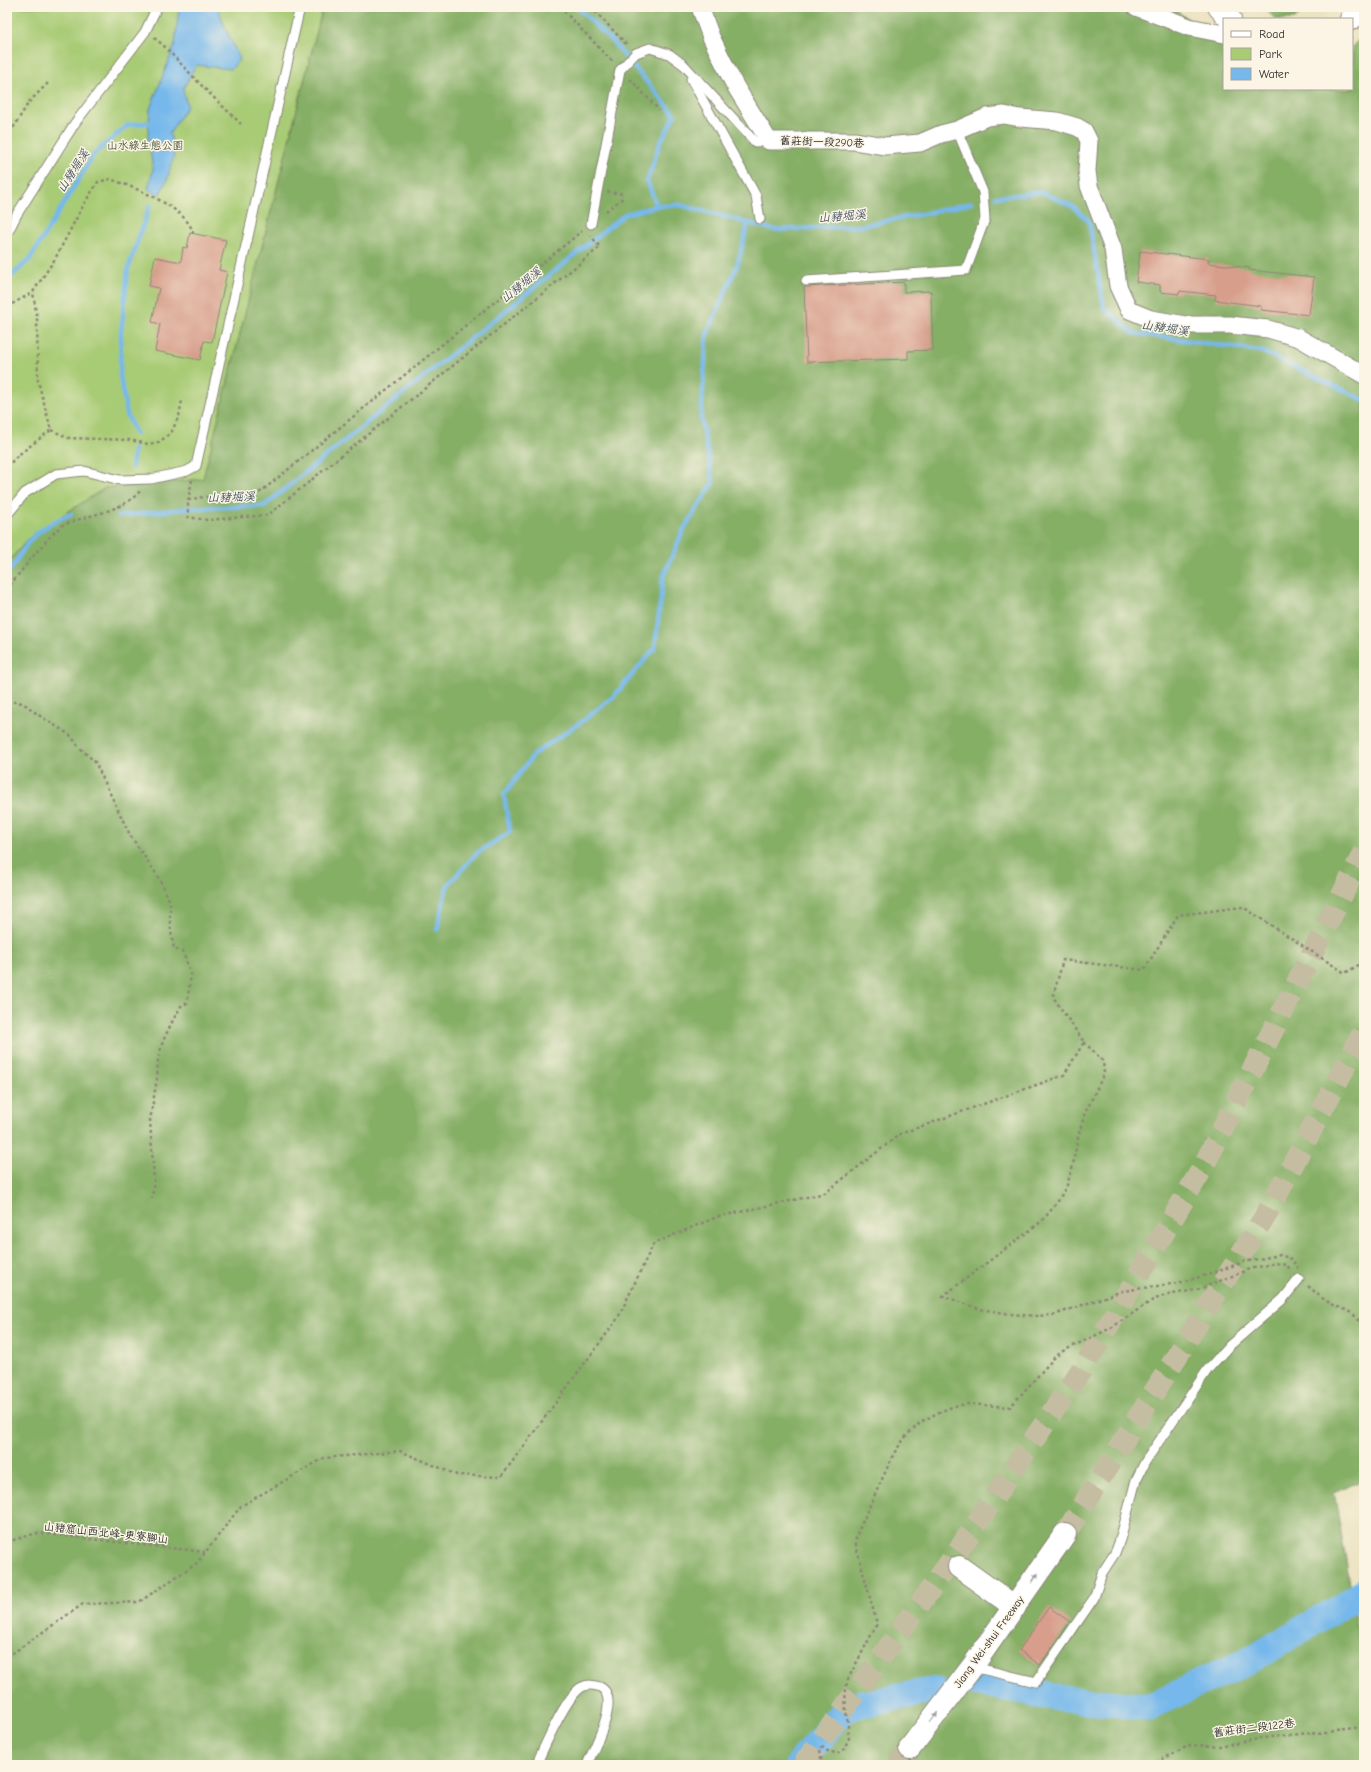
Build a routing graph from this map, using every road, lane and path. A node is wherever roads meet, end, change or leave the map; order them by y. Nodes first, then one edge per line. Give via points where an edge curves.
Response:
1 (157, 7) edge
2 (300, 7) edge
3 (560, 7) edge
4 (591, 7) edge
5 (700, 7) edge
6 (1138, 7) edge
7 (1219, 7) edge
8 (1364, 7) edge
9 (1229, 18) edge
10 (1352, 18) edge
11 (1223, 34) edge
12 (162, 44) dead end
13 (636, 53) junction
14 (684, 65) junction
15 (620, 70) junction
16 (48, 83) dead end
17 (659, 110) dead end
18 (242, 124) dead end
19 (957, 130) junction
20 (7, 138) edge
21 (769, 141) junction
22 (597, 191) junction
23 (625, 194) dead end
24 (623, 198) dead end
25 (760, 219) dead end
26 (588, 226) junction
27 (193, 233) dead end
28 (7, 234) edge
29 (806, 281) dead end
30 (33, 292) junction
31 (7, 307) edge
32 (1364, 375) edge
33 (182, 400) dead end
34 (51, 430) junction
35 (196, 466) junction
36 (7, 467) edge
37 (151, 479) junction
38 (188, 500) junction
39 (7, 515) edge
40 (7, 590) edge
41 (7, 701) edge
42 (1364, 962) edge
43 (1084, 1042) junction
44 (152, 1199) dead end
45 (1300, 1279) junction
46 (1364, 1330) edge
47 (1065, 1534) tunnel mouth
48 (7, 1542) edge
49 (205, 1552) junction
50 (959, 1567) dead end
51 (1015, 1607) junction
52 (7, 1657) edge
53 (972, 1667) junction
54 (1364, 1727) edge
55 (910, 1748) tunnel mouth
56 (536, 1765) edge
57 (587, 1765) edge
58 (822, 1765) edge
59 (1151, 1765) edge

1 - 28 lane via 145,32 75,123
2 - 35 lane
3 - 15 path
4 - 13 path
5 - 21 street, 舊莊街一段290巷 via 711,37 734,84
6 - 11 street via 1189,27
7 - 9 main road
8 - 10 main road
12 - 18 path
13 - 14 lane via 650,48 669,54
13 - 15 lane
14 - 21 lane via 754,142
14 - 25 lane via 756,196
15 - 17 path
15 - 22 lane
16 - 20 path via 29,102
19 - 21 street, 舊莊街一段290巷 via 920,144 885,146 854,141
19 - 29 lane via 983,192 985,219 966,270
19 - 32 street, 舊莊街一段290巷 via 987,117 1004,115 1057,121 1084,131 1089,141 1089,186 1113,249 1118,286 1129,310 1151,319 1186,325 1268,329 1299,338
22 - 23 path
22 - 26 lane
24 - 26 path
26 - 38 path via 258,494
26 - 38 path via 600,247 268,515 207,520 188,517
27 - 30 path via 182,216 160,202 110,179 98,182 55,259
30 - 31 path
30 - 34 path via 37,319 38,381
33 - 34 path via 179,416 171,433 159,442 148,444 130,440 68,438
34 - 36 path
35 - 37 lane via 187,471
35 - 38 path
37 - 39 lane via 120,480 84,471 56,474 25,493
37 - 40 path via 134,499 61,526 16,576
41 - 44 path via 23,703 70,734 95,762 130,835 159,878 170,902 174,949 183,952 191,975 187,1004 181,1006 173,1020 158,1059 150,1120 154,1179
42 - 43 path via 1345,973 1243,907 1178,915 1144,970 1062,960 1052,997
43 - 45 path via 1103,1061 1104,1074 1085,1113 1073,1165 1057,1203 1042,1221 943,1296 980,1309 1002,1313 1054,1315 1122,1291 1178,1283 1243,1262 1280,1255 1292,1259 1299,1269
43 - 49 path via 1064,1075 900,1134 825,1193 717,1217 654,1243 618,1318 501,1477 457,1475 400,1451 324,1458 241,1506
45 - 46 path via 1326,1301 1352,1314 1361,1322
45 - 53 lane via 1283,1299 1229,1346 1208,1369 1145,1462 1136,1480 1120,1540 1102,1573 1094,1598 1036,1682
45 - 58 path via 1286,1265 1276,1263 1250,1268 1199,1289 1163,1296 1151,1301 1111,1328 1063,1351 1010,1408 979,1404 954,1406 937,1412 907,1435 894,1453 856,1536 856,1546 877,1624 845,1688 848,1744 839,1753 828,1752 822,1746
51 -> 47 main road, Jiang Wei-shui Freeway
48 - 49 path, 山豬窟山西北峰-更寮腳山 via 37,1533
49 - 52 path via 197,1563 139,1602 83,1604
50 - 51 main road
51 - 53 main road, Jiang Wei-shui Freeway
55 -> 53 main road, Jiang Wei-shui Freeway
54 - 59 path, 舊莊街二段122巷 via 1263,1738 1219,1746 1190,1745
56 - 57 lane via 558,1718 573,1695 582,1687 592,1685 602,1688 608,1696 608,1712

